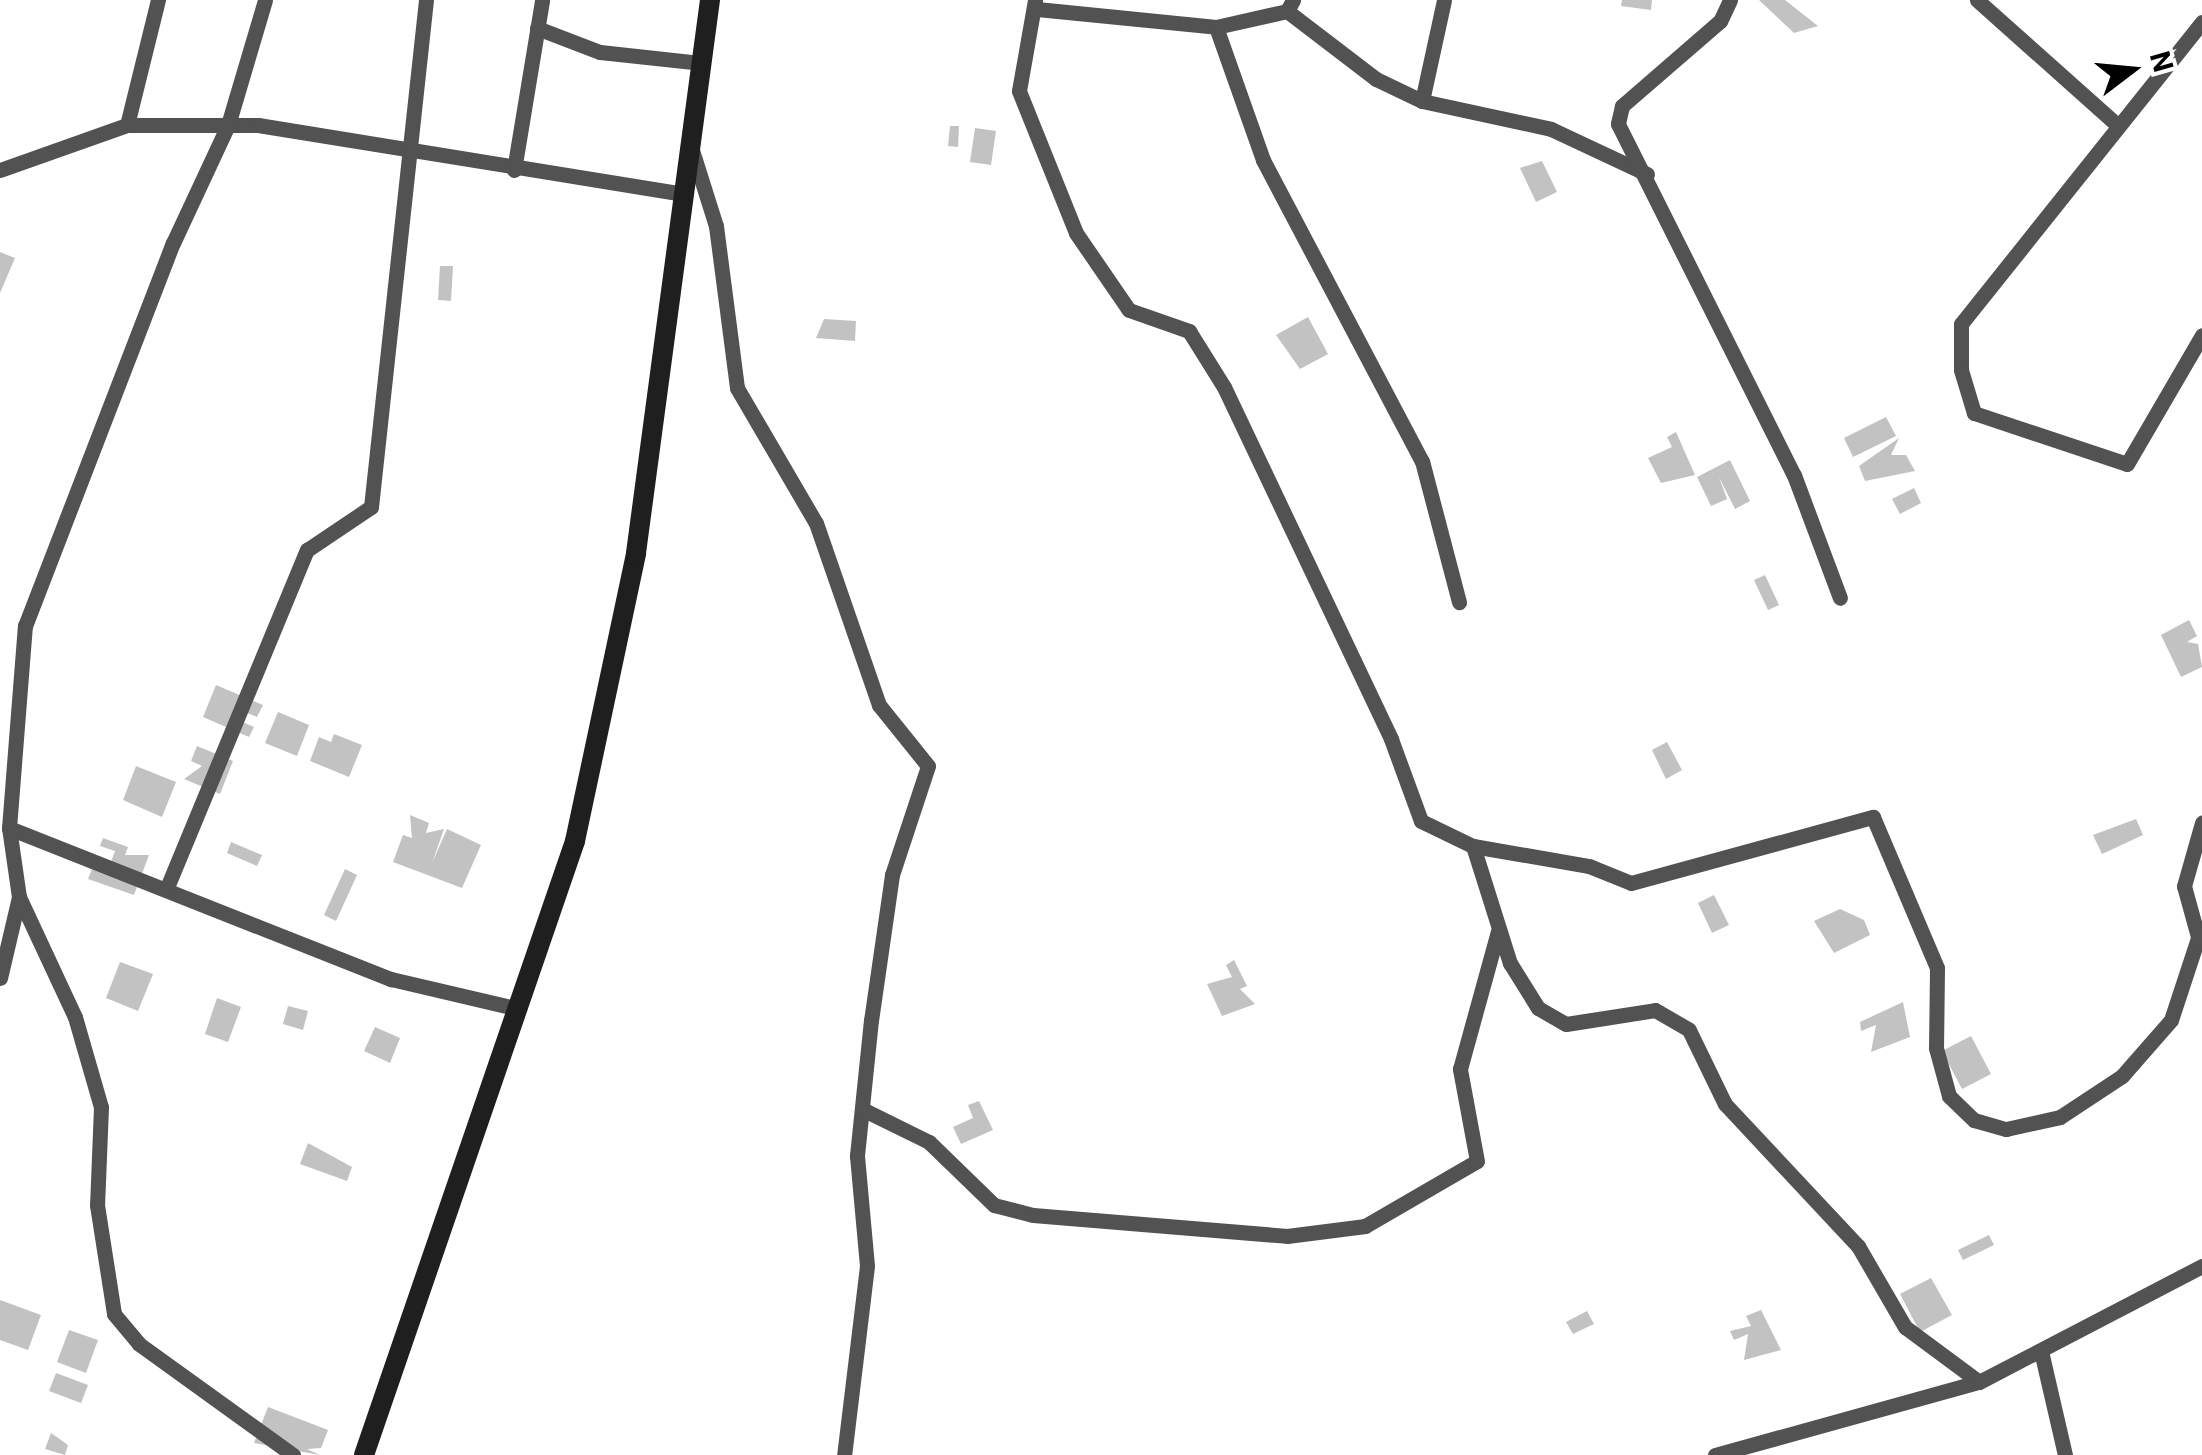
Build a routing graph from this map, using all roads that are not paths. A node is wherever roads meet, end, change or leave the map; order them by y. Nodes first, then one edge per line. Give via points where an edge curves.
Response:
1 (158, 0) edge
2 (265, 0) edge
3 (426, 0) edge
4 (542, 0) edge
5 (710, 0) edge
6 (1444, 0) edge
7 (1730, 0) edge
8 (1977, 0) edge
9 (1036, 4) edge
10 (1290, 6) edge
11 (2202, 22) edge
12 (1216, 27) junction
13 (538, 28) junction
14 (702, 63) junction
15 (1422, 101) junction
16 (2115, 123) junction
17 (228, 124) junction
18 (127, 125) junction
19 (691, 147) junction
20 (414, 155) junction
21 (0, 170) edge
22 (514, 170) junction
23 (1647, 174) junction
24 (685, 194) junction
25 (2202, 335) edge
26 (1840, 598) dead end
27 (1459, 602) dead end
28 (2202, 822) edge
29 (9, 828) junction
30 (1473, 846) junction
31 (168, 885) junction
32 (19, 897) junction
33 (1498, 932) junction
34 (2200, 943) edge
35 (0, 978) edge
36 (2202, 980) edge
37 (2184, 995) junction
38 (516, 1008) junction
39 (862, 1109) junction
40 (2202, 1266) edge
41 (2041, 1351) junction
42 (1979, 1382) junction
43 (294, 1455) edge
44 (364, 1455) edge
45 (844, 1455) edge
46 (1715, 1455) edge
47 (2064, 1455) edge

1 - 18 street
2 - 17 street
3 - 20 street
4 - 13 street
5 - 14 street
6 - 15 street
7 - 23 street via 1720,22 1622,106 1618,124
8 - 16 street
9 - 12 street
9 - 30 street via 1019,91 1076,233 1129,310 1190,331 1316,574 1421,821
10 - 12 street
10 - 15 street via 1376,79
11 - 16 street
12 - 27 street via 1263,160 1422,461
13 - 14 street via 600,52
13 - 22 street
14 - 19 street
15 - 23 street via 1551,129
16 - 25 street via 1961,324 1974,413 2126,464
17 - 18 street
17 - 20 street
17 - 29 street via 172,242 26,626
18 - 21 street
19 - 24 street
19 - 39 street via 716,226 737,388 816,523 879,705 928,766 892,874
20 - 22 street
20 - 31 street via 371,507 307,550
22 - 24 street
23 - 26 street via 1794,475
24 - 38 street via 624,611 576,841
28 - 34 street via 2184,886
29 - 31 street via 82,864
29 - 32 street
30 - 33 street
30 - 37 street via 1589,866 1631,884 1873,817 1937,968 1936,1048 1949,1096 1989,1126 2028,1128 2078,1107 2152,1046
31 - 38 street via 391,979
32 - 35 street
32 - 43 street via 75,1017 101,1107 96,1204 114,1314 139,1344
33 - 39 street via 1461,1052 1477,1161 1365,1226 1287,1236 1033,1216 994,1205 929,1142
33 - 42 street via 1524,990 1554,1020 1655,1010 1689,1030 1725,1104 1858,1246 1905,1327
34 - 37 street
36 - 37 street
38 - 44 street
39 - 45 street via 867,1266
40 - 41 street
41 - 42 street
41 - 47 street
42 - 46 street

